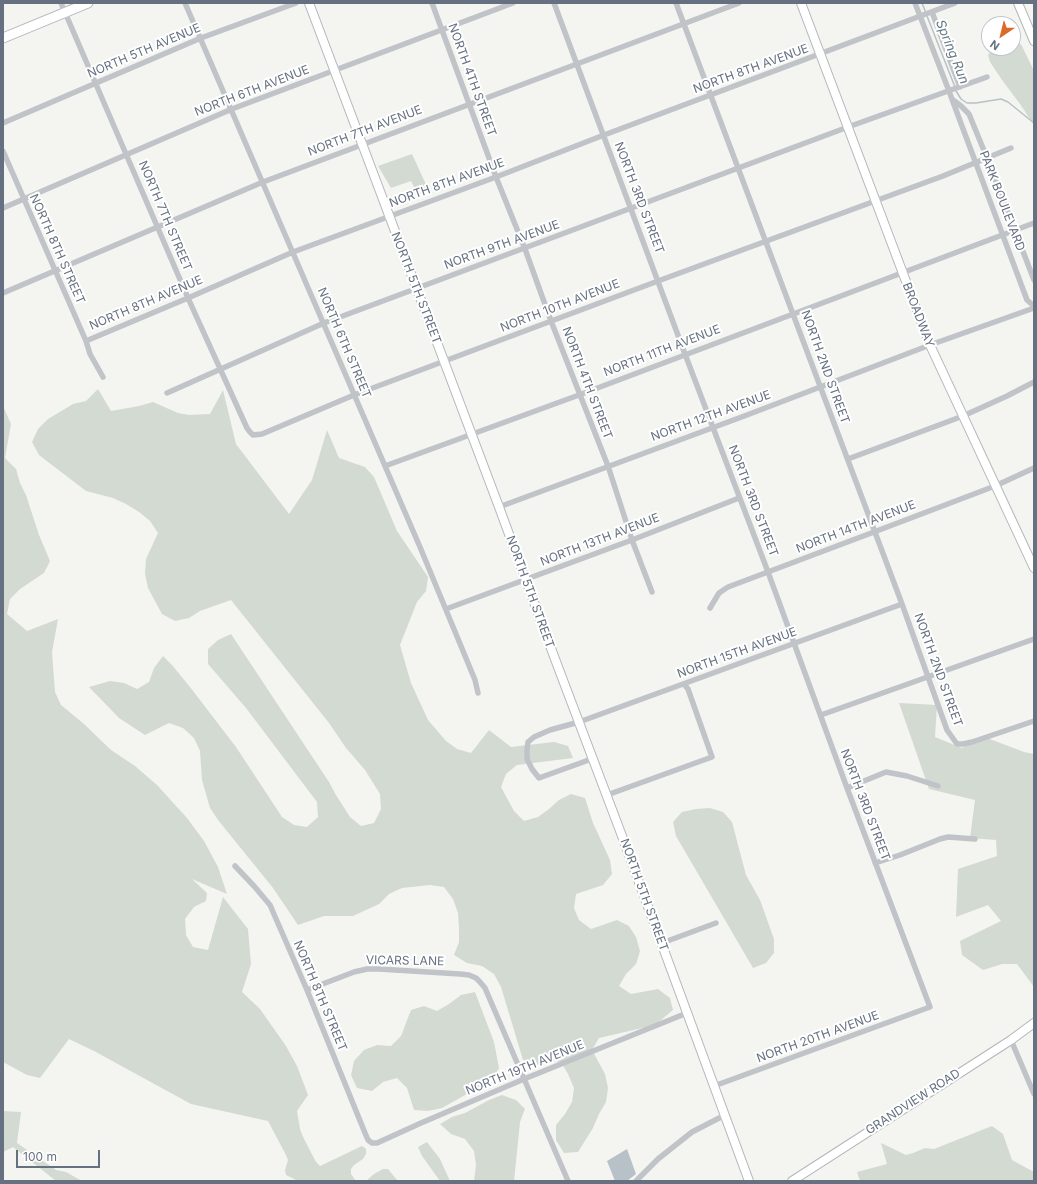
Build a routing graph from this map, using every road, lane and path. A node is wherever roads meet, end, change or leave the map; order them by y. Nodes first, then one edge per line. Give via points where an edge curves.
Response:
1 (61, 3) edge
2 (88, 3) edge
3 (186, 3) edge
4 (296, 3) edge
5 (309, 3) edge
6 (432, 3) edge
7 (513, 3) edge
8 (554, 3) edge
9 (676, 3) edge
10 (739, 3) edge
11 (801, 3) edge
12 (915, 3) edge
13 (955, 3) edge
14 (1018, 3) edge
15 (66, 12) junction
16 (926, 14) junction
17 (683, 25) junction
18 (442, 30) junction
19 (3, 38) edge
20 (201, 38) junction
21 (1034, 41) edge
22 (820, 54) junction
23 (577, 64) junction
24 (335, 71) junction
25 (986, 77) dead end
26 (96, 83) junction
27 (960, 87) junction
28 (949, 91) junction
29 (711, 95) junction
30 (953, 100) junction
31 (469, 104) junction
32 (232, 109) junction
33 (3, 123) edge
34 (848, 127) junction
35 (604, 135) junction
36 (362, 144) junction
37 (1011, 148) dead end
38 (3, 151) edge
39 (128, 155) junction
40 (987, 158) junction
41 (976, 163) junction
42 (738, 169) junction
43 (496, 177) junction
44 (263, 182) junction
45 (23, 199) junction
46 (876, 201) junction
47 (3, 208) edge
48 (631, 209) junction
49 (389, 216) junction
50 (1034, 223) edge
51 (158, 226) junction
52 (1014, 230) junction
53 (1002, 235) junction
54 (766, 242) junction
55 (525, 248) junction
56 (293, 252) junction
57 (54, 270) junction
58 (902, 273) junction
59 (1034, 280) edge
60 (658, 281) junction
61 (417, 288) junction
62 (3, 293) edge
63 (188, 298) junction
64 (1034, 307) edge
65 (793, 314) junction
66 (551, 322) junction
67 (324, 323) junction
68 (86, 341) junction
69 (930, 345) junction
70 (685, 354) junction
71 (444, 362) junction
72 (220, 368) junction
73 (103, 377) dead end
74 (1034, 382) edge
75 (820, 387) junction
76 (166, 393) dead end
77 (354, 395) junction
78 (579, 395) junction
79 (963, 416) junction
80 (713, 428) junction
81 (471, 434) junction
82 (253, 435) joint
83 (848, 459) junction
84 (385, 466) junction
85 (608, 466) junction
86 (1034, 468) edge
87 (995, 486) junction
88 (739, 498) junction
89 (499, 507) junction
90 (874, 532) junction
91 (632, 540) junction
92 (1032, 558) edge
93 (1034, 568) edge
94 (768, 572) junction
95 (526, 580) junction
96 (652, 592) dead end
97 (902, 604) junction
98 (710, 608) dead end
99 (446, 609) junction
100 (1034, 639) edge
101 (795, 644) junction
102 (929, 677) junction
103 (684, 684) junction
104 (478, 694) dead end
105 (821, 715) junction
106 (1034, 721) edge
107 (579, 722) junction
108 (592, 758) junction
109 (938, 786) dead end
110 (847, 788) junction
111 (607, 796) junction
112 (975, 839) dead end
113 (875, 863) junction
114 (235, 866) dead end
115 (716, 923) dead end
116 (662, 943) junction
117 (306, 990) junction
118 (930, 1008) joint
119 (687, 1013) junction
120 (1034, 1023) edge
121 (1011, 1040) junction
122 (524, 1079) junction
123 (714, 1086) junction
124 (1034, 1094) edge
125 (725, 1115) junction
126 (372, 1143) joint
127 (568, 1181) edge
128 (636, 1181) edge
129 (749, 1181) edge
130 (792, 1181) edge

1 - 15 street, NORTH 7TH STREET
2 - 15 main road
3 - 20 street, NORTH 6TH STREET
4 - 20 street, NORTH 5TH AVENUE
5 - 24 street, NORTH 5TH STREET
6 - 18 street, NORTH 4TH STREET
7 - 18 street, NORTH 6TH AVENUE
8 - 23 street, NORTH 3RD STREET
9 - 17 street, NORTH 2ND STREET
10 - 17 street, NORTH 7TH AVENUE
11 - 22 street, BROADWAY
12 - 16 street, PARK BOULEVARD
13 - 16 street, NORTH 8TH AVENUE
14 - 21 street
15 - 19 main road
15 - 26 street, NORTH 7TH STREET
16 - 22 street, NORTH 8TH AVENUE
16 - 27 street, PARK BOULEVARD
16 - 28 street, PARK BOULEVARD
17 - 23 street, NORTH 7TH AVENUE
17 - 29 street, NORTH 2ND STREET
18 - 24 street, NORTH 6TH AVENUE
18 - 31 street, NORTH 4TH STREET
20 - 26 street, NORTH 5TH AVENUE
20 - 32 street, NORTH 6TH STREET
22 - 29 street, NORTH 8TH AVENUE
22 - 34 street, BROADWAY
23 - 31 street, NORTH 7TH AVENUE
23 - 35 street, NORTH 3RD STREET
24 - 32 street, NORTH 6TH AVENUE
24 - 36 street, NORTH 5TH STREET
25 - 27 street, NORTH 9TH AVENUE
26 - 33 street, NORTH 5TH AVENUE
26 - 39 street, NORTH 7TH STREET
27 - 28 street, NORTH 9TH AVENUE
28 - 30 street, PARK BOULEVARD
28 - 34 street, NORTH 9TH AVENUE
29 - 35 street, NORTH 8TH AVENUE
29 - 42 street, NORTH 2ND STREET
30 - 40 street, PARK BOULEVARD via 969,114
30 - 41 street, PARK BOULEVARD
31 - 36 street, NORTH 7TH AVENUE
31 - 43 street, NORTH 4TH STREET
32 - 39 street, NORTH 6TH AVENUE
32 - 44 street, NORTH 6TH STREET
34 - 42 street, NORTH 9TH AVENUE
34 - 46 street, BROADWAY
35 - 43 street, NORTH 8TH AVENUE
35 - 48 street, NORTH 3RD STREET
36 - 44 street, NORTH 7TH AVENUE
36 - 49 street, NORTH 5TH STREET
37 - 40 street, NORTH 10TH AVENUE
38 - 45 street, NORTH 8TH STREET
39 - 45 street, NORTH 6TH AVENUE
39 - 51 street, NORTH 7TH STREET
40 - 41 street, NORTH 10TH AVENUE
40 - 52 street, PARK BOULEVARD
41 - 46 street, NORTH 10TH AVENUE
41 - 53 street, PARK BOULEVARD
42 - 48 street, NORTH 9TH AVENUE
42 - 54 street, NORTH 2ND STREET
43 - 49 street, NORTH 8TH AVENUE
43 - 55 street, NORTH 4TH STREET
44 - 51 street, NORTH 7TH AVENUE
44 - 56 street, NORTH 6TH STREET
45 - 47 street, NORTH 6TH AVENUE
45 - 57 street, NORTH 8TH STREET
46 - 54 street, NORTH 10TH AVENUE
46 - 58 street, BROADWAY
48 - 55 street, NORTH 9TH AVENUE
48 - 60 street, NORTH 3RD STREET
49 - 56 street, NORTH 8TH AVENUE
49 - 61 street, NORTH 5TH STREET
50 - 52 street, NORTH 11TH AVENUE
51 - 57 street, NORTH 7TH AVENUE
51 - 63 street, NORTH 7TH STREET
52 - 53 street, NORTH 11TH AVENUE
52 - 59 street, PARK BOULEVARD
53 - 58 street, NORTH 11TH AVENUE
53 - 64 street, PARK BOULEVARD via 1027,300
54 - 60 street, NORTH 10TH AVENUE
54 - 65 street, NORTH 2ND STREET
55 - 61 street, NORTH 9TH AVENUE
55 - 66 street, NORTH 4TH STREET
56 - 63 street, NORTH 8TH AVENUE
56 - 67 street, NORTH 6TH STREET
57 - 62 street, NORTH 7TH AVENUE
57 - 68 street, NORTH 8TH STREET
58 - 65 street, NORTH 11TH AVENUE
58 - 69 street, BROADWAY
60 - 66 street, NORTH 10TH AVENUE
60 - 70 street, NORTH 3RD STREET
61 - 67 street, NORTH 9TH AVENUE
61 - 71 street, NORTH 5TH STREET
63 - 68 street, NORTH 8TH AVENUE
63 - 72 street, NORTH 7TH STREET
64 - 69 street, NORTH 12TH AVENUE
65 - 70 street, NORTH 11TH AVENUE
65 - 75 street, NORTH 2ND STREET
66 - 71 street, NORTH 10TH AVENUE
66 - 78 street, NORTH 4TH STREET
67 - 72 street, NORTH 9TH AVENUE
67 - 77 street, NORTH 6TH STREET
68 - 73 street, NORTH 8TH STREET
69 - 75 street, NORTH 12TH AVENUE
69 - 79 street, BROADWAY
70 - 78 street, NORTH 11TH AVENUE
70 - 80 street, NORTH 3RD STREET
71 - 77 street, NORTH 10TH AVENUE
71 - 81 street, NORTH 5TH STREET
72 - 76 street, NORTH 9TH AVENUE
72 - 82 street, NORTH 7TH STREET via 247,428
74 - 79 street
75 - 80 street, NORTH 12TH AVENUE
75 - 83 street, NORTH 2ND STREET
77 - 82 street, NORTH 10TH AVENUE via 262,434
77 - 84 street, NORTH 6TH STREET
78 - 81 street, NORTH 11TH AVENUE
78 - 85 street, NORTH 4TH STREET
79 - 83 street
79 - 87 street, BROADWAY
80 - 85 street, NORTH 12TH AVENUE
80 - 88 street, NORTH 3RD STREET
81 - 84 street, NORTH 11TH AVENUE
81 - 89 street, NORTH 5TH STREET
83 - 90 street, NORTH 2ND STREET
84 - 99 street, NORTH 6TH STREET
85 - 89 street, NORTH 12TH AVENUE
85 - 91 street, NORTH 4TH STREET
86 - 87 street, NORTH 14TH AVENUE
87 - 90 street, NORTH 14TH AVENUE
87 - 92 street, BROADWAY
88 - 91 street, NORTH 13TH AVENUE
88 - 94 street, NORTH 3RD STREET
89 - 95 street, NORTH 5TH STREET
90 - 94 street, NORTH 14TH AVENUE
90 - 97 street, NORTH 2ND STREET
91 - 95 street, NORTH 13TH AVENUE
91 - 96 street, NORTH 4TH STREET
92 - 93 street, BROADWAY
94 - 98 street, NORTH 14TH AVENUE via 728,587 720,593
94 - 101 street, NORTH 3RD STREET
95 - 99 street, NORTH 13TH AVENUE
95 - 107 street, NORTH 5TH STREET
97 - 101 street, NORTH 15TH AVENUE
97 - 102 street, NORTH 2ND STREET
99 - 104 street, NORTH 6TH STREET via 475,680
100 - 102 street
101 - 103 street, NORTH 15TH AVENUE
101 - 105 street, NORTH 3RD STREET
102 - 105 street
102 - 106 street, NORTH 2ND STREET via 944,723 957,744
103 - 107 street, NORTH 15TH AVENUE
103 - 111 street via 712,757
105 - 110 street, NORTH 3RD STREET
107 - 108 street, NORTH 5TH STREET
107 - 108 street, NORTH 15TH AVENUE via 534,737 528,742 527,759 539,778
108 - 111 street, NORTH 5TH STREET
109 - 110 street via 886,772
110 - 113 street, NORTH 3RD STREET
111 - 116 street, NORTH 5TH STREET
112 - 113 street via 948,836
113 - 118 street, NORTH 3RD STREET
114 - 117 street, NORTH 8TH STREET via 270,905
115 - 116 street
116 - 119 street, NORTH 5TH STREET
117 - 122 street, VICARS LANE via 354,972 373,969 469,975 476,978 484,988
117 - 126 street, NORTH 8TH STREET via 368,1140
118 - 123 street, NORTH 20TH AVENUE
119 - 122 street, NORTH 19TH AVENUE
119 - 123 street, NORTH 5TH STREET
120 - 121 street, GRANDVIEW ROAD
121 - 124 street
121 - 130 street, GRANDVIEW ROAD
122 - 126 street, NORTH 19TH AVENUE
122 - 127 street
123 - 125 street, NORTH 5TH STREET
125 - 128 street via 682,1139
125 - 129 street, NORTH 5TH STREET

